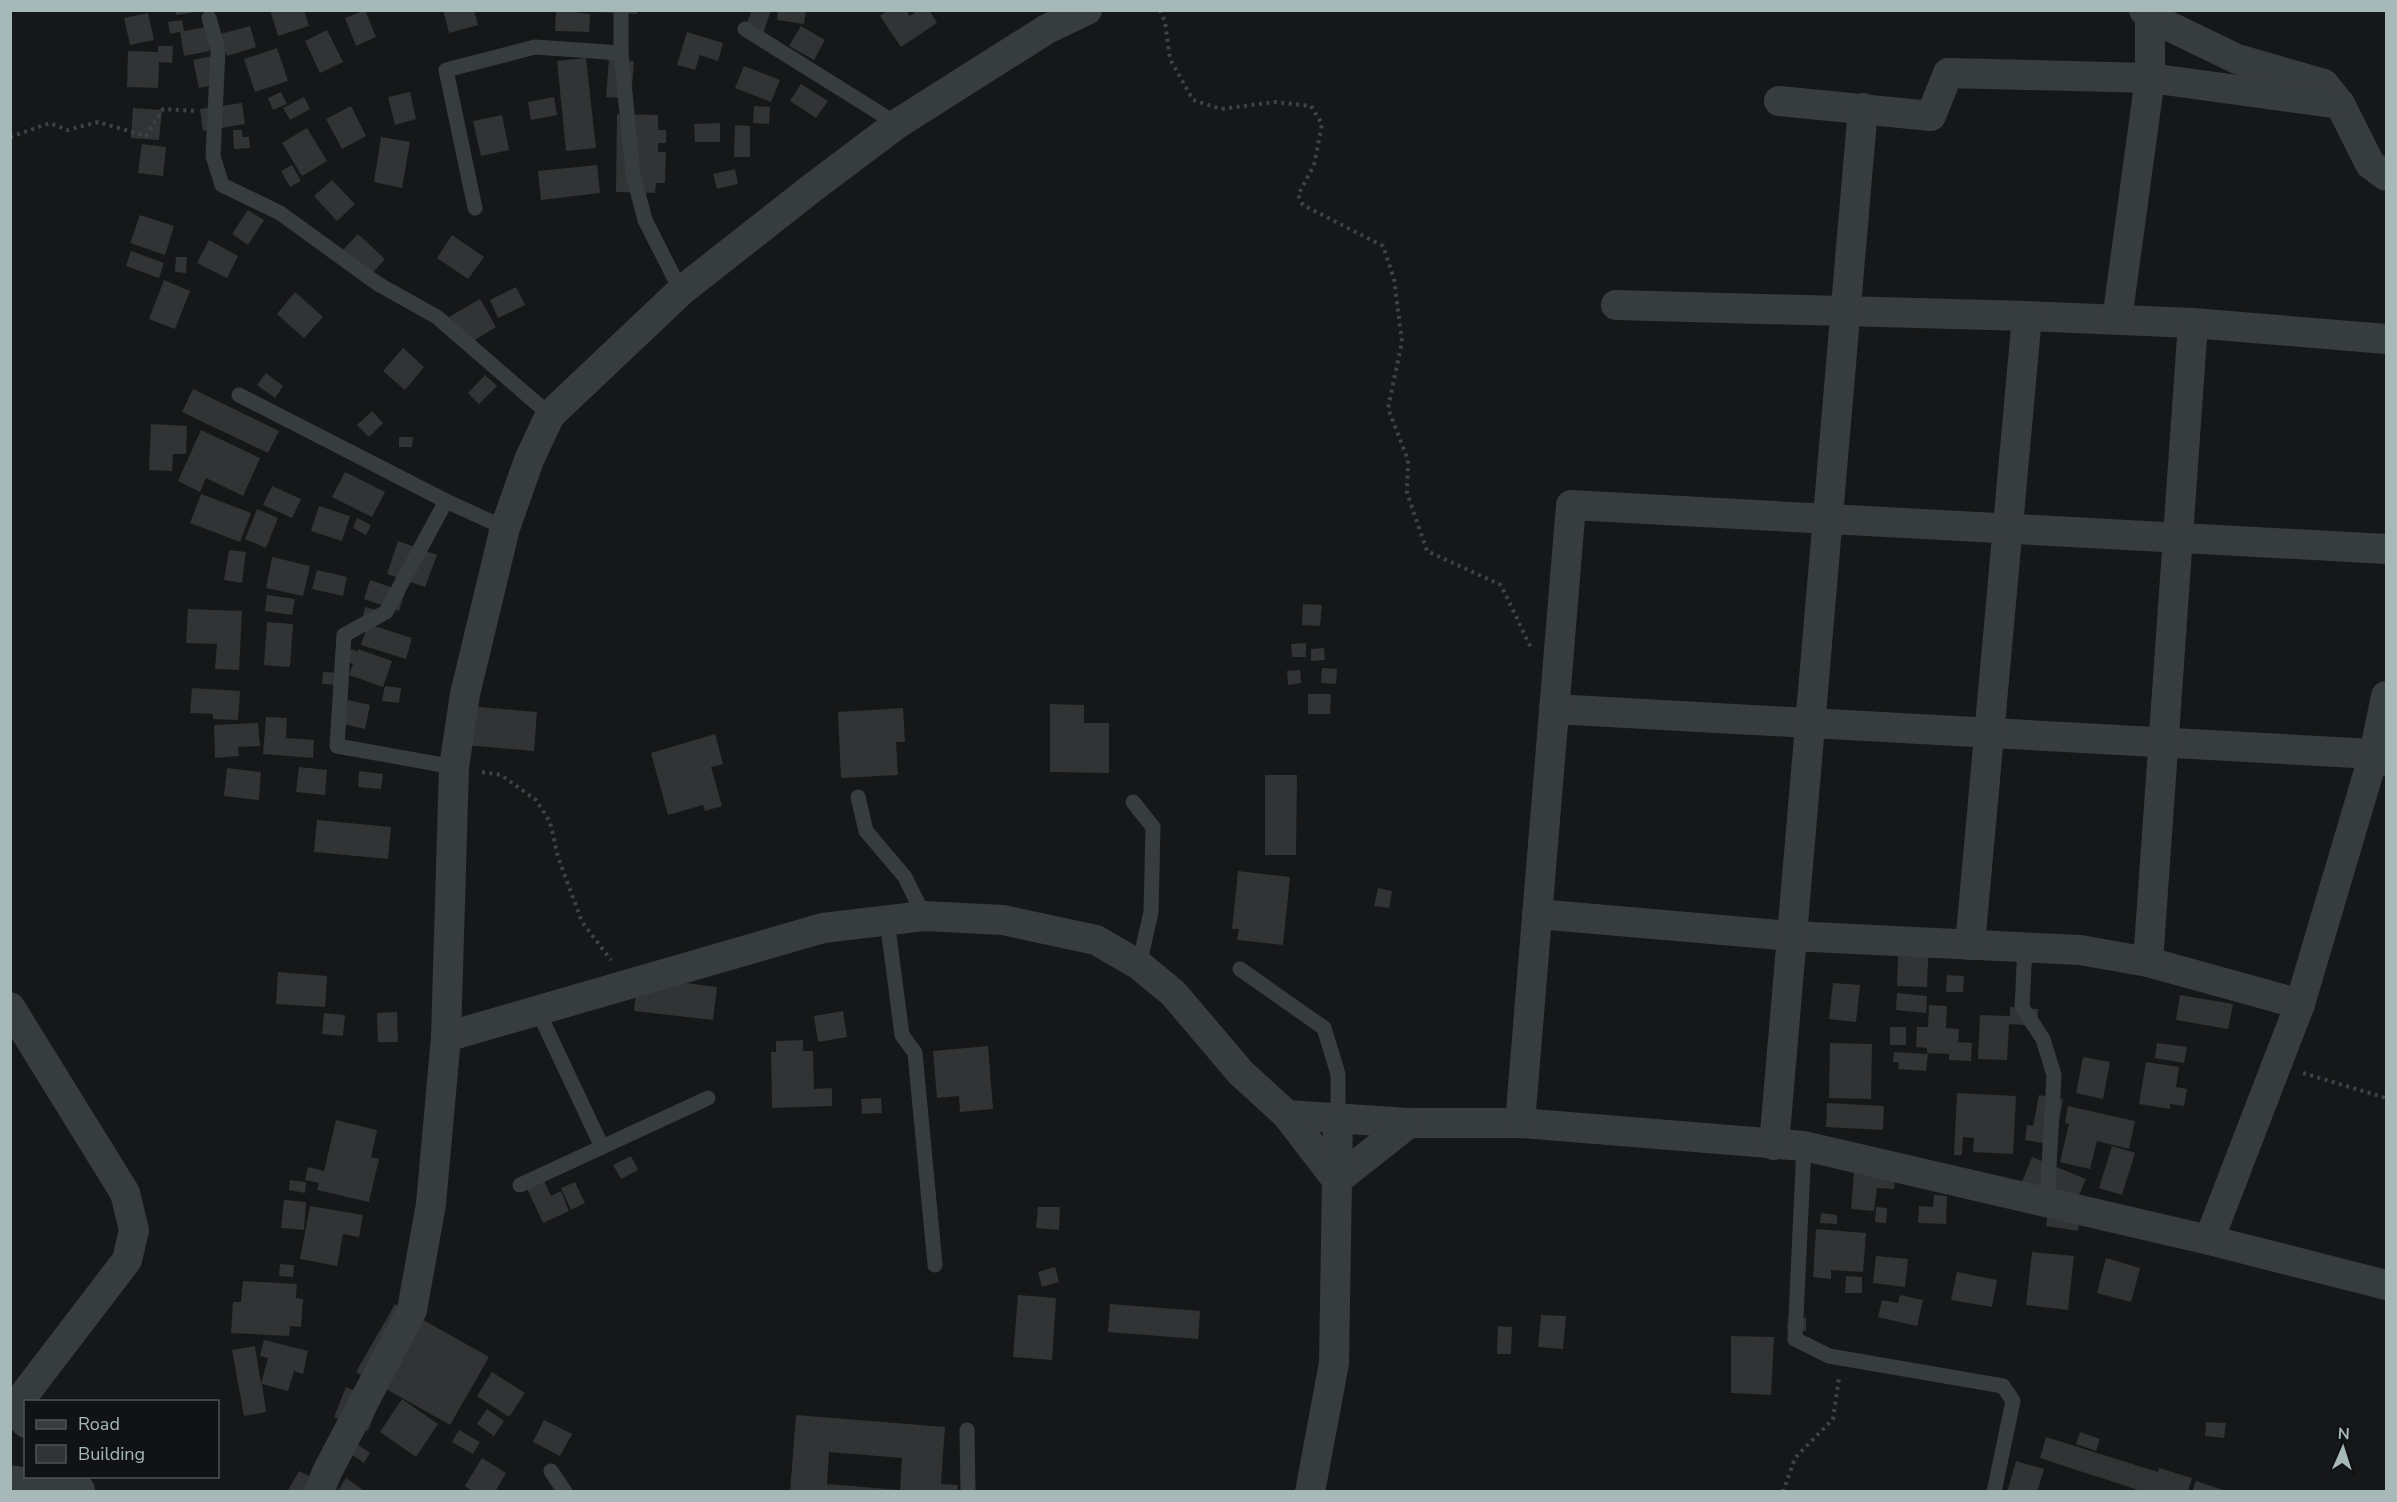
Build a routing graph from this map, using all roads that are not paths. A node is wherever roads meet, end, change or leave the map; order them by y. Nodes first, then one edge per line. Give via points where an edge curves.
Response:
1 (621, 10) edge
2 (1087, 10) edge
3 (2147, 14) edge
4 (209, 18) dead end
5 (1045, 20) edge
6 (745, 29) dead end
7 (621, 53) junction
8 (2150, 78) junction
9 (1779, 101) dead end
10 (2340, 104) junction
11 (1863, 108) junction
12 (897, 124) junction
13 (2386, 176) edge
14 (475, 208) dead end
15 (681, 291) junction
16 (1616, 305) dead end
17 (1846, 311) junction
18 (2026, 316) junction
19 (2117, 320) junction
20 (2193, 323) junction
21 (2386, 339) edge
22 (239, 395) dead end
23 (550, 415) junction
24 (446, 501) junction
25 (1828, 519) junction
26 (505, 528) junction
27 (2007, 529) junction
28 (2178, 538) junction
29 (2386, 549) edge
30 (2386, 696) edge
31 (1554, 709) junction
32 (1810, 723) junction
33 (1989, 733) junction
34 (2163, 742) junction
35 (2380, 757) edge
36 (454, 768) junction
37 (858, 797) dead end
38 (1133, 802) dead end
39 (1537, 914) junction
40 (924, 916) junction
41 (887, 920) junction
42 (1792, 936) junction
43 (1970, 945) junction
44 (2025, 947) junction
45 (2148, 962) junction
46 (1139, 965) junction
47 (1240, 969) dead end
48 (2300, 1004) junction
49 (10, 1007) edge
50 (538, 1011) junction
51 (446, 1037) junction
52 (708, 1098) dead end
53 (1287, 1115) junction
54 (1338, 1119) junction
55 (1409, 1123) junction
56 (1520, 1123) junction
57 (1774, 1145) junction
58 (1804, 1146) junction
59 (602, 1147) junction
60 (1337, 1180) junction
61 (520, 1185) dead end
62 (2047, 1202) junction
63 (2209, 1240) junction
64 (935, 1265) dead end
65 (2386, 1285) edge
66 (25, 1400) edge
67 (967, 1430) dead end
68 (551, 1471) dead end
69 (10, 1480) edge
70 (77, 1486) edge
71 (319, 1491) edge
72 (565, 1491) edge
73 (968, 1491) edge
74 (1310, 1491) edge
75 (1994, 1491) edge

1 - 7 lane
2 - 5 street
3 - 8 street
3 - 10 street via 2237,59 2324,84
4 - 23 lane via 218,50 213,156 222,185 280,213 378,284 437,317
5 - 12 street
6 - 12 lane
7 - 14 lane via 535,46 446,70
7 - 15 lane via 636,186 645,220
8 - 10 street
8 - 11 street via 1948,73 1930,116
8 - 19 street
9 - 11 street
10 - 13 street via 2370,165
11 - 17 street
12 - 15 street
15 - 23 street
16 - 17 street
17 - 18 street
17 - 25 street
18 - 19 street
18 - 27 street
19 - 20 street
20 - 21 street
20 - 28 street
22 - 24 lane
23 - 26 street
24 - 26 lane
24 - 36 lane via 386,612 344,635 337,746
25 - 27 street
25 - 31 street via 1571,505
25 - 32 street
26 - 36 street via 465,694
27 - 28 street
27 - 33 street
28 - 29 street
28 - 34 street
30 - 35 street
31 - 32 street
31 - 39 street
32 - 33 street
32 - 42 street
33 - 34 street
33 - 43 street
34 - 35 street
34 - 45 street
35 - 48 street
36 - 51 street
37 - 40 lane via 866,831 905,877
38 - 46 lane via 1153,827 1151,912
39 - 42 street
39 - 56 street
40 - 41 street
40 - 46 street via 1003,920 1096,940
41 - 50 street via 824,928
41 - 64 lane via 902,1035 915,1053
42 - 43 street
42 - 57 street
43 - 44 street
44 - 45 street via 2080,950
44 - 62 lane via 2022,1007 2043,1039 2054,1075
45 - 48 street
46 - 53 street via 1173,993 1241,1073
47 - 54 lane via 1324,1028 1338,1074
48 - 63 street
49 - 66 street via 125,1193 134,1230 127,1260
50 - 51 street
50 - 59 lane
51 - 71 street via 431,1204 412,1310
52 - 59 lane
53 - 54 street
53 - 60 street
54 - 55 street
54 - 60 street
55 - 56 street
55 - 60 street
56 - 57 street
57 - 58 street
58 - 62 street
58 - 75 lane via 1795,1339 1829,1356 2003,1386 2013,1401
59 - 61 lane
60 - 74 street via 1334,1363
62 - 63 street
63 - 65 street
67 - 73 lane
68 - 72 lane
69 - 70 street

